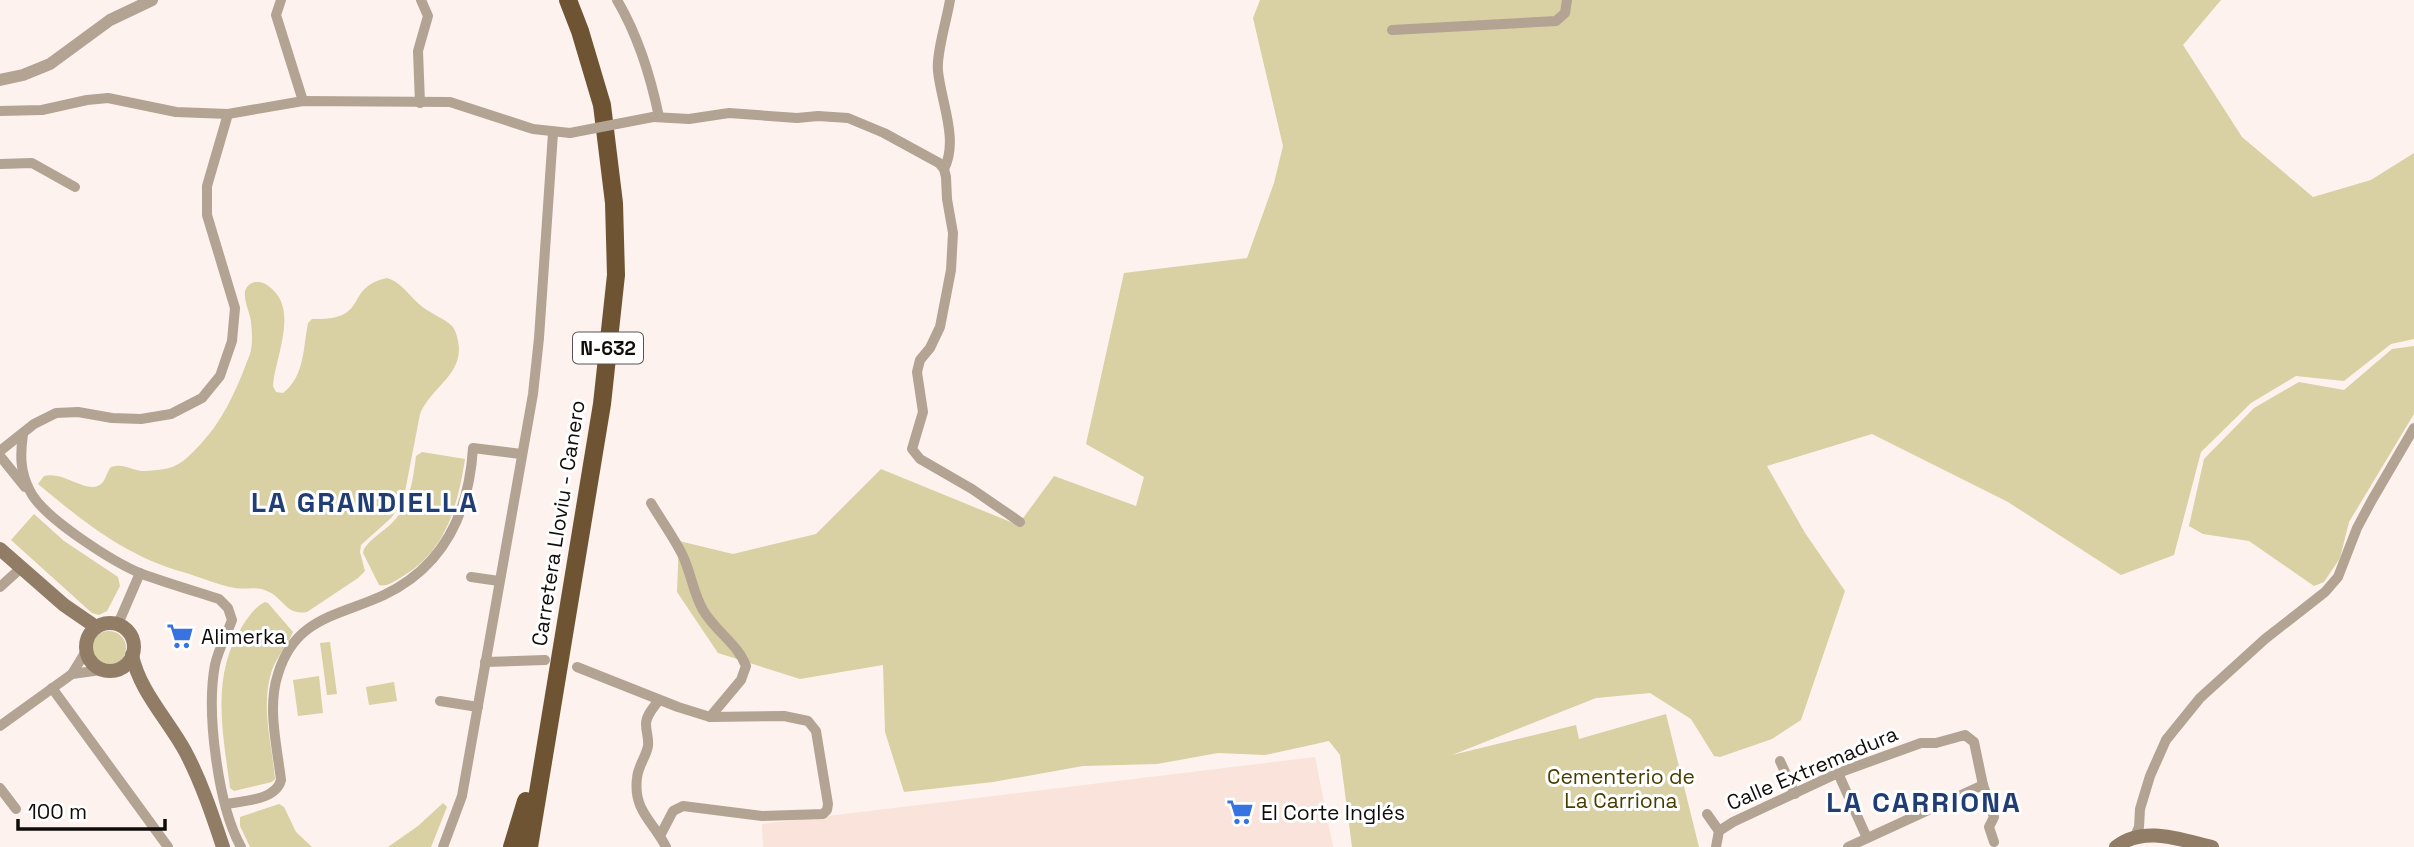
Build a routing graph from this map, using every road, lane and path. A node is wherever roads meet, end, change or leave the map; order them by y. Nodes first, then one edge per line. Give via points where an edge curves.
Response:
1 (152, 0) edge
2 (281, 0) edge
3 (421, 0) edge
4 (568, 0) edge
5 (617, 0) edge
6 (950, 0) edge
7 (1567, 0) edge
8 (1392, 30) dead end
9 (0, 80) edge
10 (303, 101) junction
11 (420, 103) junction
12 (0, 111) edge
13 (228, 114) junction
14 (656, 117) junction
15 (553, 133) junction
16 (0, 164) edge
17 (944, 169) junction
18 (75, 187) dead end
19 (2414, 428) edge
20 (23, 434) junction
21 (0, 454) edge
22 (521, 454) junction
23 (31, 494) junction
24 (651, 502) dead end
25 (1020, 522) dead end
26 (0, 549) edge
27 (21, 568) junction
28 (140, 573) junction
29 (471, 577) dead end
30 (499, 581) junction
31 (0, 587) edge
32 (118, 624) junction
33 (89, 639) junction
34 (132, 655) junction
35 (545, 660) dead end
36 (485, 662) junction
37 (577, 667) dead end
38 (108, 670) junction
39 (72, 674) junction
40 (52, 688) junction
41 (149, 694) junction
42 (552, 699) junction
43 (659, 700) junction
44 (440, 701) dead end
45 (478, 707) junction
46 (710, 717) junction
47 (0, 726) edge
48 (1780, 761) dead end
49 (1838, 774) junction
50 (1983, 785) junction
51 (0, 788) edge
52 (1795, 794) junction
53 (226, 804) junction
54 (16, 809) dead end
55 (1707, 814) dead end
56 (1719, 831) junction
57 (660, 836) junction
58 (2135, 836) junction
59 (1867, 838) junction
60 (1994, 842) dead end
61 (168, 847) edge
62 (223, 847) edge
63 (241, 847) edge
64 (443, 847) edge
65 (512, 847) edge
66 (529, 847) edge
67 (666, 847) edge
68 (1716, 847) edge
69 (1848, 847) edge
70 (2116, 847) edge
71 (2212, 847) edge

1 - 9 street via 110,20 50,64
2 - 10 street via 276,15
3 - 11 street via 428,16 418,51
4 - 42 highway, Carretera Lloviu - Canero / N-632 via 602,106 617,275 602,404
5 - 14 street via 651,76
6 - 17 street via 938,68 948,125 949,160
7 - 8 street via 1565,13 1556,21
10 - 11 street
10 - 13 street
11 - 15 street via 450,102
12 - 13 street via 41,110 108,98 176,112
13 - 20 street via 207,186 207,215 235,308 232,341 220,376 202,398 171,414 141,419 56,413
14 - 15 street, bridge
14 - 17 street via 689,119 729,113 848,118 915,148
15 - 22 street via 539,338
16 - 18 street via 32,163
17 - 25 street via 953,233 951,270 940,327 917,372 923,412 912,449
19 - 58 street via 2357,528 2338,577 2200,698 2166,740 2150,776
20 - 21 street
20 - 23 street via 22,472
21 - 23 street
22 - 30 street
22 - 53 street via 473,448 467,498 433,560 408,582 323,619 302,634 283,659 274,691 279,786 276,792
23 - 28 street via 79,537
24 - 46 street via 683,556 701,608 742,655 746,666 741,680
26 - 27 main road
27 - 31 street
27 - 33 main road via 64,605
28 - 32 street
28 - 53 street via 219,599 228,608 232,620 215,663 211,697
29 - 30 street
30 - 36 street
32 - 33 main road via 110,623
32 - 34 main road via 133,640
33 - 38 main road via 94,666
33 - 39 street
34 - 38 main road via 122,668
34 - 41 main road
35 - 36 street
36 - 45 street
37 - 43 street
38 - 39 street
38 - 41 main road via 134,680
39 - 40 street
40 - 47 street
40 - 61 street
41 - 62 main road via 196,774
42 - 65 highway
42 - 66 highway, Carretera Lloviu - Canero / N-632
43 - 46 street
43 - 57 street via 646,723 648,748 637,776 637,799 645,819
44 - 45 street
45 - 64 street via 462,796
46 - 57 street via 785,716 808,722 816,731 827,810 823,814 762,816 683,806 673,811
48 - 52 street
49 - 50 street, Calle Extremadura via 1921,743 1965,734 1973,742
49 - 52 street, Calle Extremadura
49 - 59 street
50 - 59 street
50 - 60 street via 1994,817 1989,827
51 - 54 street
52 - 56 street, Calle Extremadura
53 - 63 street
55 - 56 street
56 - 68 street, Calle Extremadura
57 - 67 street
58 - 70 main road
58 - 71 main road via 2163,835
59 - 69 street

